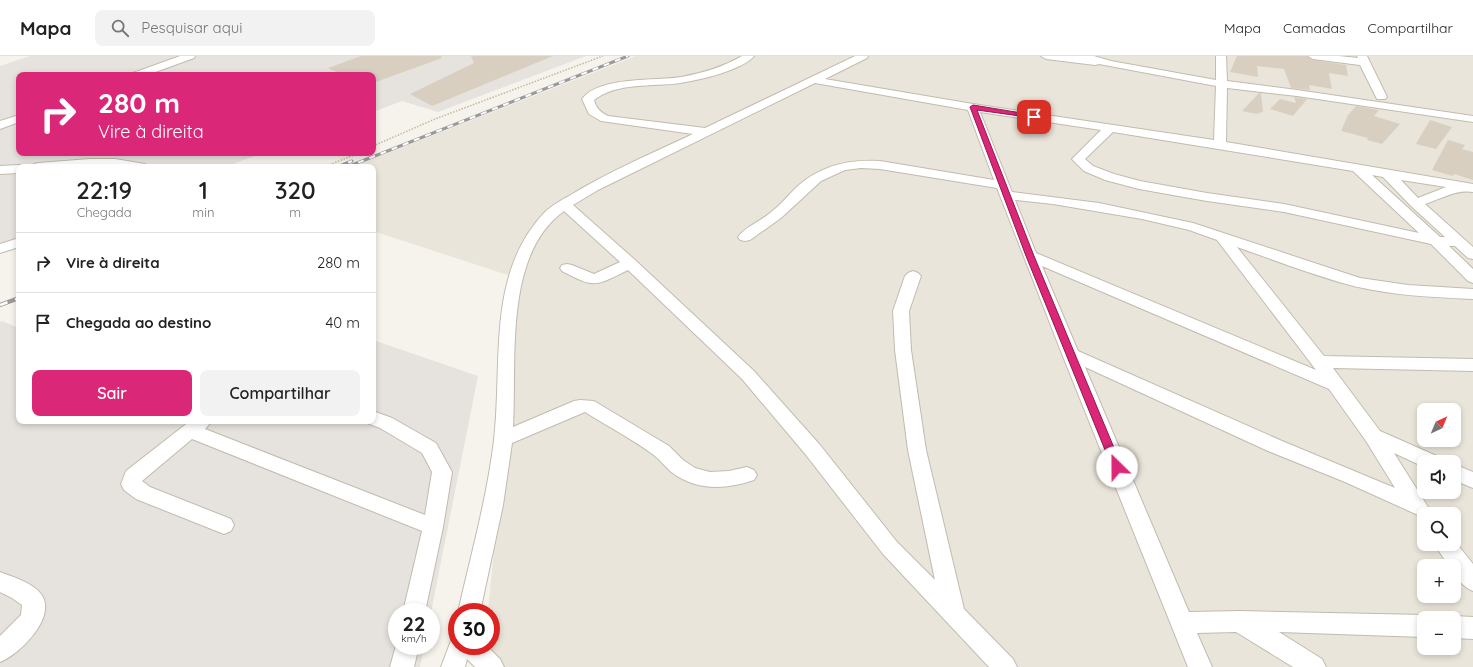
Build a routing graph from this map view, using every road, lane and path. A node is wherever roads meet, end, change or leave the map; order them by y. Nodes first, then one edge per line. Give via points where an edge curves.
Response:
1 (190, 56) edge
2 (603, 56) edge
3 (749, 56) edge
4 (863, 56) edge
5 (1046, 56) edge
6 (1049, 56) edge
7 (1084, 56) edge
8 (1221, 56) edge
9 (1313, 56) edge
10 (1360, 58) edge
11 (1108, 60) edge
12 (145, 72) edge
13 (1222, 79) junction
14 (814, 80) junction
15 (1381, 97) junction
16 (973, 107) junction
17 (1471, 114) edge
18 (16, 119) edge
19 (0, 125) edge
20 (1110, 128) junction
21 (708, 132) junction
22 (376, 145) edge
23 (1220, 145) junction
24 (352, 156) edge
25 (73, 164) edge
26 (127, 164) edge
27 (332, 164) edge
28 (16, 169) edge
29 (1358, 169) junction
30 (0, 170) edge
31 (1388, 174) junction
32 (1470, 187) edge
33 (1004, 190) junction
34 (1416, 203) junction
35 (564, 204) junction
36 (745, 237) dead end
37 (1222, 238) junction
38 (1436, 241) junction
39 (1459, 242) junction
40 (16, 243) edge
41 (0, 249) edge
42 (1473, 255) edge
43 (1030, 256) junction
44 (630, 263) junction
45 (567, 268) dead end
46 (913, 276) dead end
47 (1473, 278) edge
48 (1473, 294) edge
49 (1070, 354) junction
50 (1319, 362) junction
51 (1473, 365) edge
52 (1333, 384) junction
53 (376, 419) edge
54 (196, 426) edge
55 (1373, 436) junction
56 (503, 440) junction
57 (1417, 455) edge
58 (747, 475) dead end
59 (1461, 475) edge
60 (1473, 480) edge
61 (1418, 507) edge
62 (1417, 509) edge
63 (224, 525) dead end
64 (433, 527) junction
65 (1451, 551) edge
66 (1473, 581) edge
67 (0, 582) edge
68 (416, 603) edge
69 (471, 603) edge
70 (954, 615) junction
71 (1240, 621) junction
72 (1182, 623) junction
73 (1417, 626) edge
74 (1461, 627) edge
75 (1473, 628) edge
76 (0, 651) edge
77 (405, 655) edge
78 (457, 655) edge
79 (479, 655) edge
80 (402, 667) edge
81 (452, 667) edge
82 (492, 667) edge
83 (1005, 667) edge
84 (1200, 667) edge
85 (1314, 667) edge

1 - 12 street
2 - 22 path via 435,119
3 - 21 street via 709,74 679,80 610,87 594,93 588,99 595,115 605,119
4 - 14 street
5 - 6 street
6 - 11 street
7 - 11 street
8 - 13 street
9 - 10 street
10 - 15 street
11 - 13 street
13 - 15 street
13 - 17 street via 1296,93
13 - 23 street
14 - 16 street
14 - 21 street
15 - 17 street
16 - 20 street
16 - 33 street
18 - 19 street
20 - 23 street
20 - 38 street via 1078,159 1080,164 1126,182 1284,208
21 - 35 street
23 - 29 street
24 - 27 path
25 - 26 street
28 - 30 street
29 - 31 street
29 - 38 street
31 - 32 street
31 - 34 street
32 - 34 street via 1451,190
33 - 36 street via 880,165 847,165 830,171 810,183 779,213
33 - 37 street via 1142,215 1193,227
33 - 43 street
34 - 39 street
35 - 44 street
35 - 56 street via 550,216 531,240 516,274 507,338
37 - 48 street via 1368,285 1427,293
37 - 50 street
38 - 39 street
38 - 47 street
39 - 42 street
40 - 41 street
43 - 49 street
43 - 52 street
44 - 45 street via 597,279 589,279
44 - 70 street via 748,375 813,450 890,548
46 - 70 street via 901,311 903,350 917,450
49 - 62 street via 1275,446 1352,476
49 - 72 street
50 - 51 street
50 - 52 street
52 - 55 street
53 - 64 street via 429,448 442,472
54 - 63 street via 133,476 131,484 143,493
54 - 64 street
55 - 57 street
55 - 61 street
56 - 58 street via 580,406 588,406 662,452 689,474 710,480
56 - 69 street via 487,536
59 - 60 street
64 - 68 street
65 - 66 street
67 - 76 street via 20,591 33,601 32,619 14,640
70 - 83 street
71 - 72 street
71 - 73 street
71 - 85 street
72 - 84 street
74 - 75 street
77 - 80 street
78 - 81 street
79 - 82 street

